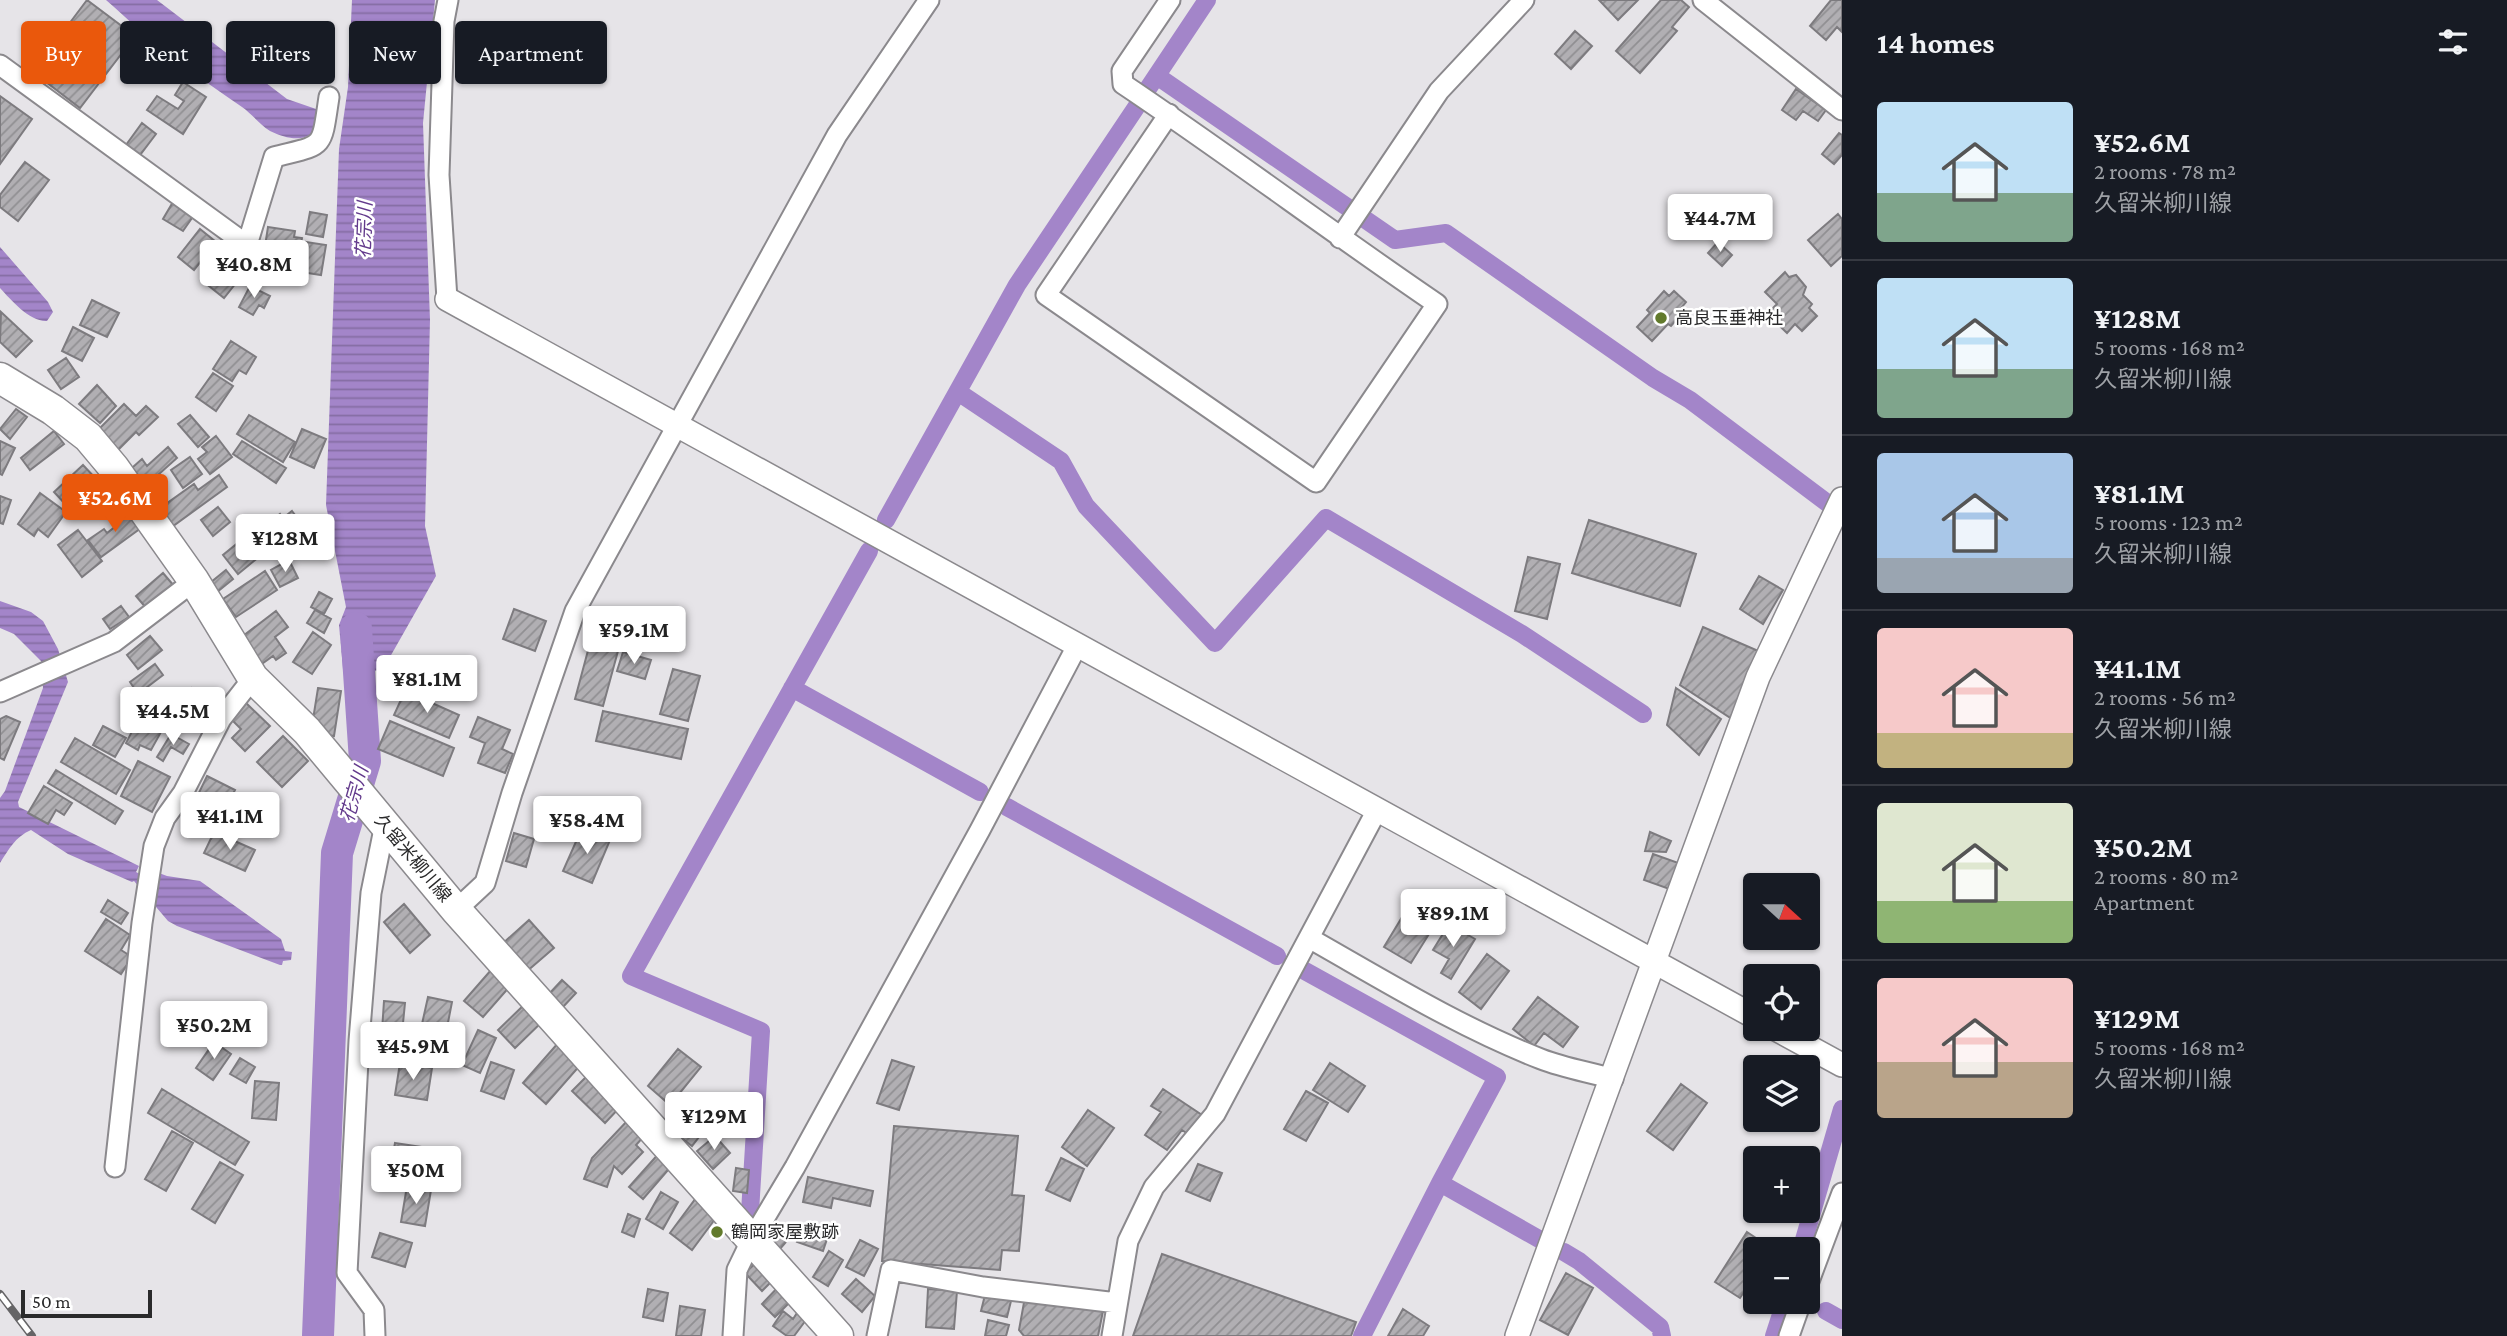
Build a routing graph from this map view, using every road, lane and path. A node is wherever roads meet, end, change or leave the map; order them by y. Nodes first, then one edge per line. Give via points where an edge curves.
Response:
1 (449, 0) edge
2 (929, 0) edge
3 (1170, 0) edge
4 (1524, 0) edge
5 (1703, 0) edge
6 (0, 65) edge
7 (329, 97) dead end
8 (1842, 110) edge
9 (1168, 114) junction
10 (1340, 238) junction
11 (447, 299) joint
12 (0, 378) edge
13 (677, 425) junction
14 (1842, 499) edge
15 (194, 581) junction
16 (1077, 646) junction
17 (253, 678) junction
18 (0, 692) edge
19 (1377, 810) junction
20 (378, 816) junction
21 (456, 910) junction
22 (1309, 938) junction
23 (1655, 962) junction
24 (1743, 1010) edge
25 (1798, 1041) edge
26 (1841, 1065) edge
27 (1613, 1079) junction
28 (116, 1167) dead end
29 (1842, 1193) edge
30 (752, 1239) junction
31 (1820, 1252) edge
32 (1117, 1303) junction
33 (1797, 1314) edge
34 (375, 1336) edge
35 (733, 1336) edge
36 (838, 1336) edge
37 (877, 1336) edge
38 (1112, 1336) edge
39 (1517, 1336) edge
40 (1790, 1336) edge

1 - 11 street via 444,20 439,175
2 - 13 street via 837,135
3 - 9 street via 1122,71 1124,84
4 - 10 street via 1439,91
5 - 8 street
6 - 7 street via 247,245 274,157 315,146 323,137
9 - 10 street
9 - 10 street via 1046,295 1316,482 1437,304
11 - 13 street
12 - 15 main road, 久留米柳川線 via 88,436
13 - 16 street
13 - 21 street via 575,611 485,883
14 - 23 street via 1758,677
15 - 17 main road, 久留米柳川線
15 - 18 street via 114,642
16 - 19 street
16 - 30 street via 868,1035
17 - 20 main road, 久留米柳川線 via 307,731
17 - 28 street via 221,719 154,846
19 - 22 street
19 - 23 street
20 - 21 main road, 久留米柳川線
20 - 34 street via 359,1041 347,1273 374,1310
21 - 30 main road, 久留米柳川線
22 - 27 street via 1482,1034 1544,1060
22 - 32 street via 1215,1114 1154,1187 1128,1241
23 - 24 street
23 - 27 street
25 - 26 street
27 - 39 street
29 - 31 street
30 - 35 street via 737,1270
30 - 36 main road, 久留米柳川線
32 - 37 street via 983,1287 891,1270
32 - 38 street
33 - 40 street

